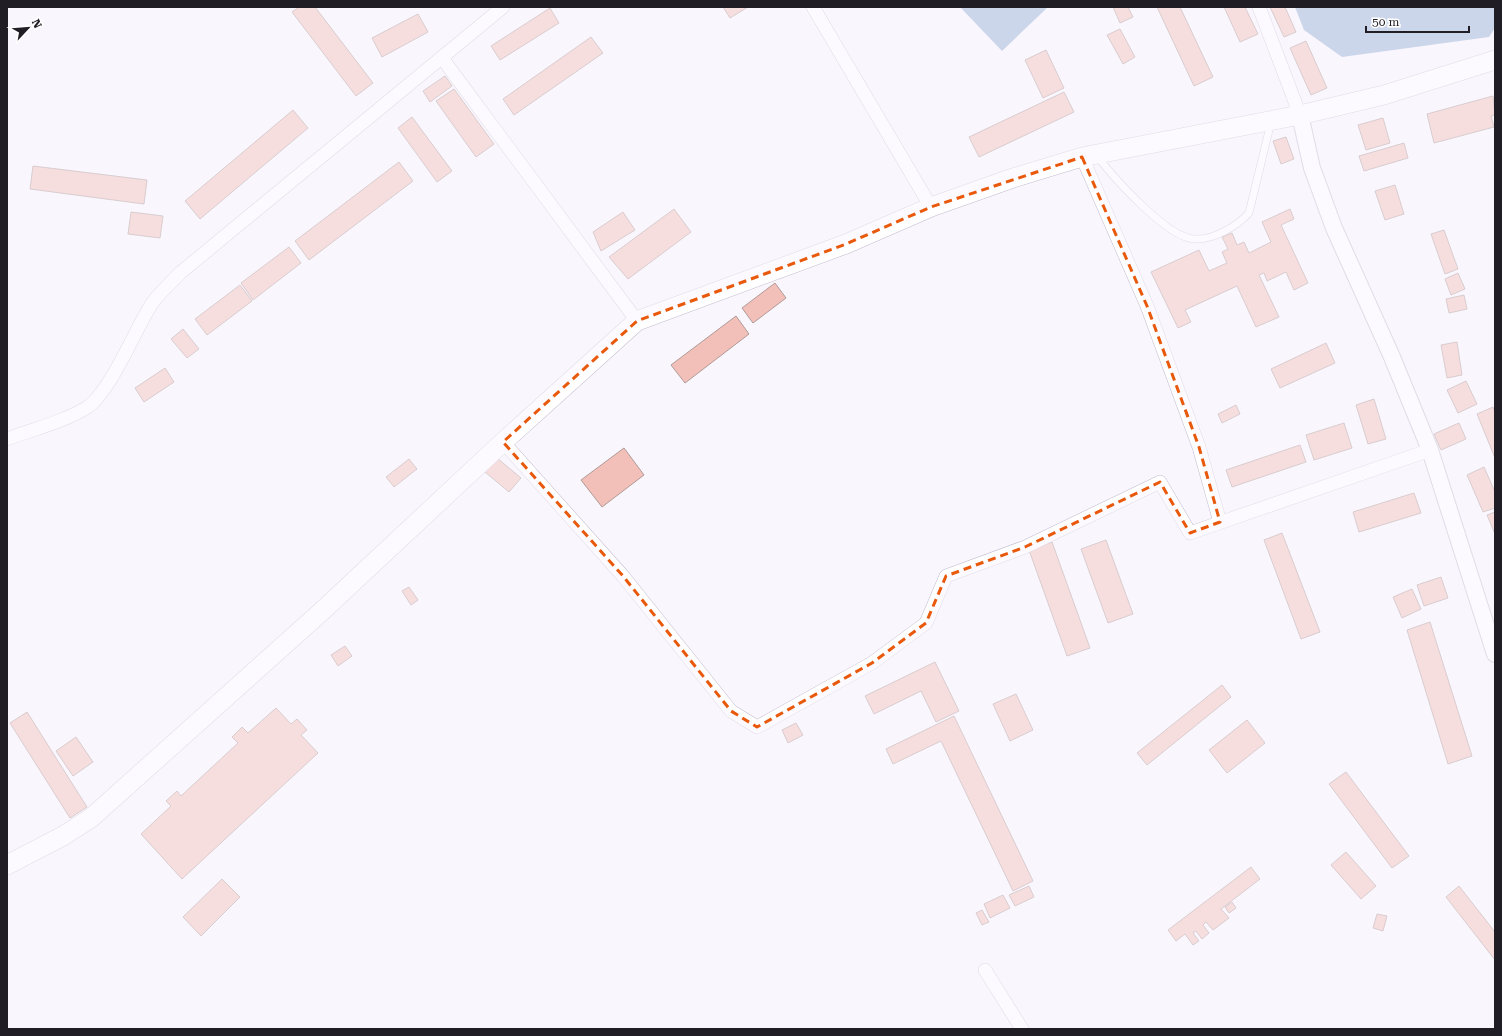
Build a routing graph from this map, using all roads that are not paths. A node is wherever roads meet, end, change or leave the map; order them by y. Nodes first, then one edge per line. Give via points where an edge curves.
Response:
1 (503, 7) edge
2 (814, 7) edge
3 (1259, 7) edge
4 (442, 58) junction
5 (1495, 60) edge
6 (1300, 115) junction
7 (1272, 119) junction
8 (1088, 155) junction
9 (931, 207) junction
10 (637, 321) junction
11 (7, 439) edge
12 (503, 442) junction
13 (1430, 450) junction
14 (1220, 522) junction
15 (1495, 654) edge
16 (7, 865) edge
17 (985, 970) dead end
18 (1022, 1029) edge

1 - 4 street
2 - 9 street
3 - 6 street
4 - 10 street
4 - 11 street via 180,273 149,308 103,389 89,405 77,413
5 - 6 main road via 1384,95
6 - 7 main road
6 - 13 street via 1312,168 1334,228 1392,356
7 - 8 main road
7 - 8 lane via 1250,214 1221,233 1195,240 1174,231 1138,203
8 - 9 main road
8 - 14 street via 1199,447
9 - 10 main road via 846,244
10 - 12 main road
12 - 14 street via 623,576 731,711 757,727 872,663 926,623 946,576 1025,547 1160,482 1190,533
12 - 16 main road via 321,612 91,818 63,836
13 - 14 street
13 - 15 street
17 - 18 street

